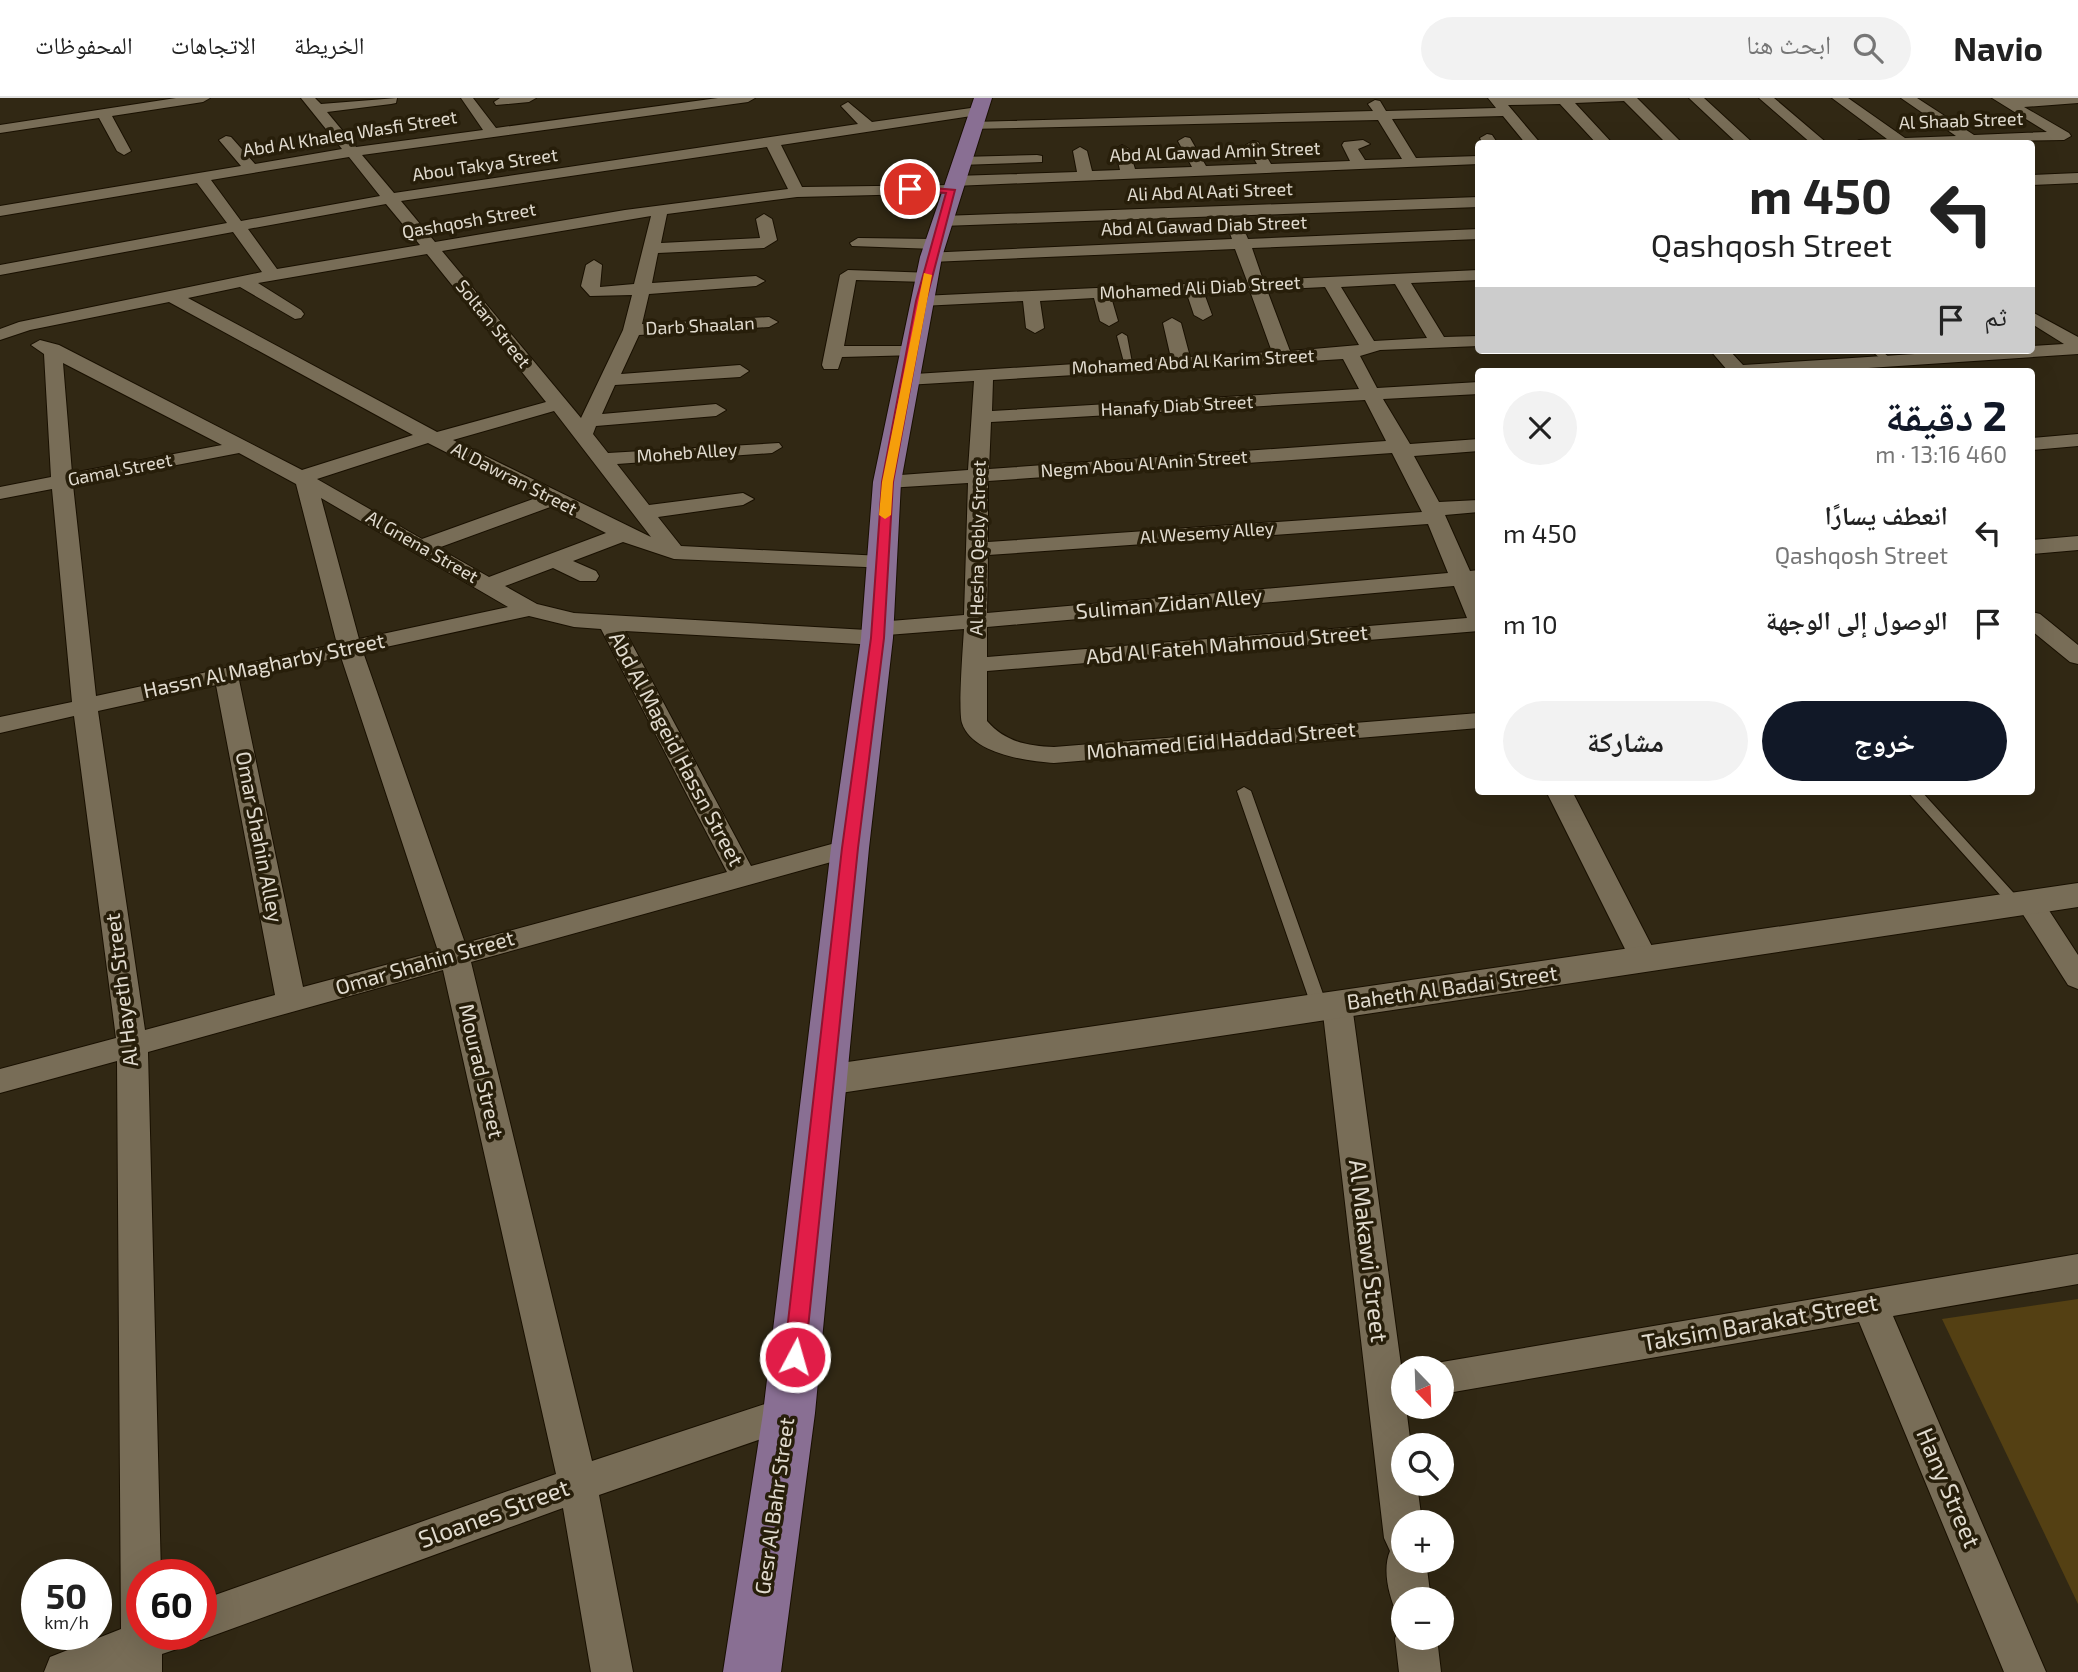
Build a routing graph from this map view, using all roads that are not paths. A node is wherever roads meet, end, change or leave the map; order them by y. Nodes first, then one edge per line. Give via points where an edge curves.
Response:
1 (203, 98) edge
2 (529, 98) edge
3 (748, 98) edge
4 (1372, 98) edge
5 (1429, 98) edge
6 (1621, 98) edge
7 (1629, 98) edge
8 (1696, 98) edge
9 (1766, 98) edge
10 (1839, 98) edge
11 (1908, 98) edge
12 (1563, 99) edge
13 (2078, 99) edge
14 (391, 100) dead end
15 (467, 100) dead end
16 (2004, 101) edge
17 (501, 102) dead end
18 (1247, 102) dead end
19 (1313, 102) dead end
20 (313, 104) edge
21 (1191, 104) dead end
22 (1499, 104) edge
23 (562, 105) dead end
24 (1132, 105) dead end
25 (848, 106) dead end
26 (1094, 106) dead end
27 (103, 113) junction
28 (1443, 114) junction
29 (1380, 115) junction
30 (1256, 119) junction
31 (577, 120) junction
32 (1204, 120) junction
33 (1138, 122) junction
34 (1322, 122) junction
35 (1083, 123) junction
36 (1099, 123) junction
37 (1050, 124) junction
38 (869, 127) junction
39 (1456, 128) dead end
40 (2078, 128) edge
41 (0, 129) edge
42 (492, 132) junction
43 (2058, 133) junction
44 (1153, 135) dead end
45 (1266, 135) dead end
46 (226, 140) dead end
47 (1530, 140) edge
48 (1602, 140) edge
49 (1672, 140) edge
50 (1743, 140) edge
51 (1816, 140) edge
52 (1898, 140) edge
53 (1972, 140) joint
54 (1053, 141) dead end
55 (1185, 141) dead end
56 (1432, 141) dead end
57 (772, 142) junction
58 (1363, 144) dead end
59 (2078, 144) edge
60 (1253, 145) dead end
61 (1122, 149) dead end
62 (124, 151) dead end
63 (352, 152) junction
64 (1037, 159) dead end
65 (1475, 161) edge
66 (1412, 163) junction
67 (1357, 165) junction
68 (1453, 166) junction
69 (251, 168) junction
70 (1268, 169) junction
71 (200, 176) junction
72 (1085, 176) junction
73 (1203, 177) junction
74 (2078, 178) edge
75 (1119, 180) junction
76 (2035, 180) edge
77 (1364, 181) dead end
78 (865, 189) junction
79 (797, 192) junction
80 (950, 197) edge
81 (392, 198) junction
82 (1475, 202) edge
83 (1, 206) edge
84 (660, 210) junction
85 (1230, 210) junction
86 (764, 219) dead end
87 (236, 226) junction
88 (1475, 234) edge
89 (1242, 244) junction
90 (430, 247) junction
91 (652, 248) junction
92 (594, 265) dead end
93 (0, 270) edge
94 (273, 275) junction
95 (1475, 275) edge
96 (1400, 279) junction
97 (756, 281) dead end
98 (244, 282) junction
99 (1330, 282) junction
100 (1257, 285) junction
101 (643, 288) junction
102 (1194, 288) junction
103 (1101, 293) junction
104 (1031, 296) junction
105 (174, 297) junction
106 (295, 314) dead end
107 (1203, 315) dead end
108 (2035, 319) edge
109 (0, 321) edge
110 (1109, 321) dead end
111 (769, 322) dead end
112 (1171, 323) dead end
113 (25, 326) junction
114 (1035, 328) dead end
115 (632, 330) junction
116 (0, 335) edge
117 (1122, 336) dead end
118 (1475, 341) edge
119 (1439, 343) junction
120 (2078, 347) edge
121 (53, 349) junction
122 (2035, 349) edge
123 (1359, 350) junction
124 (1723, 354) edge
125 (1926, 354) edge
126 (1882, 356) edge
127 (1283, 357) junction
128 (1182, 363) junction
129 (909, 365) junction
130 (1130, 366) junction
131 (1735, 368) edge
132 (1767, 368) edge
133 (740, 371) dead end
134 (984, 374) junction
135 (610, 380) junction
136 (1475, 388) edge
137 (1372, 395) junction
138 (559, 404) junction
139 (716, 410) dead end
140 (981, 417) junction
141 (587, 428) junction
142 (433, 437) junction
143 (2078, 440) edge
144 (2035, 444) edge
145 (1475, 445) edge
146 (241, 447) junction
147 (772, 447) dead end
148 (1402, 448) junction
149 (603, 459) junction
150 (978, 476) junction
151 (303, 480) junction
152 (62, 481) junction
153 (887, 482) junction
154 (0, 493) edge
155 (552, 499) junction
156 (743, 499) dead end
157 (1475, 507) edge
158 (644, 512) junction
159 (1434, 513) junction
160 (624, 534) junction
161 (2078, 544) edge
162 (420, 547) junction
163 (2035, 547) edge
164 (977, 549) junction
165 (674, 552) junction
166 (553, 561) junction
167 (882, 563) junction
168 (588, 576) dead end
169 (1469, 578) edge
170 (487, 585) junction
171 (1475, 604) edge
172 (529, 609) junction
173 (976, 620) junction
174 (1475, 622) edge
175 (2035, 622) edge
176 (608, 623) junction
177 (878, 634) junction
178 (350, 648) junction
179 (2078, 657) edge
180 (975, 665) junction
181 (226, 674) junction
182 (85, 705) junction
183 (1475, 720) edge
184 (974, 722) joint
185 (0, 725) edge
186 (1244, 791) dead end
187 (1561, 795) edge
188 (1918, 795) edge
189 (850, 848) junction
190 (743, 876) junction
191 (2078, 895) edge
192 (2022, 903) junction
193 (454, 954) junction
194 (1644, 960) junction
195 (2078, 978) edge
196 (291, 1000) junction
197 (1329, 1006) junction
198 (132, 1044) junction
199 (827, 1080) junction
200 (0, 1081) edge
201 (2078, 1269) edge
202 (1870, 1304) junction
203 (1391, 1368) edge
204 (1454, 1376) edge
205 (789, 1413) junction
206 (1396, 1419) edge
207 (578, 1484) junction
208 (1402, 1510) edge
209 (144, 1559) edge
210 (217, 1614) edge
211 (126, 1650) edge
212 (1417, 1650) edge
213 (65, 1672) edge
214 (612, 1672) edge
215 (752, 1672) edge
216 (1420, 1672) edge
217 (2025, 1672) edge

1 - 27 street
2 - 17 street
3 - 31 street, Abd Al Khaleq Wasfi Street
4 - 29 street
5 - 28 street
6 - 12 street
7 - 49 street
8 - 50 street
9 - 51 street
10 - 52 street
11 - 53 street
12 - 22 street
12 - 48 street
13 - 16 street
14 - 20 street
15 - 42 street
16 - 43 street
18 - 30 street
19 - 34 street
20 - 63 street, Soltan Street
21 - 32 street
22 - 28 street
22 - 47 street
23 - 31 street
24 - 33 street
25 - 38 street
26 - 36 street
27 - 41 street
27 - 62 street
28 - 29 street via 1407,121
28 - 39 street
29 - 34 street
29 - 66 street
30 - 32 street
30 - 34 street
30 - 45 street
31 - 42 street, Abd Al Khaleq Wasfi Street
32 - 33 street
32 - 44 street via 1216,133
33 - 36 street
35 - 36 street
35 - 37 street
35 - 72 street
37 - 54 street
37 - 80 street
38 - 57 street, Abou Takya Street
38 - 80 street, Abou Takya Street
40 - 43 street, Al Shaab Street
42 - 63 street, Abd Al Khaleq Wasfi Street
43 - 53 street, Al Shaab Street
43 - 59 street
46 - 69 street
55 - 73 street
56 - 68 street
57 - 79 street
57 - 81 street, Abou Takya Street
58 - 67 street via 1349,145
60 - 70 street
61 - 75 street
63 - 69 street, Abd Al Khaleq Wasfi Street
63 - 81 street, Soltan Street
64 - 80 street
65 - 68 street, Abd Al Gawad Amin Street
66 - 67 street, Abd Al Gawad Amin Street
66 - 68 street, Abd Al Gawad Amin Street
67 - 70 street, Abd Al Gawad Amin Street via 1324,161
67 - 77 street
69 - 71 street, Abd Al Khaleq Wasfi Street
70 - 73 street, Abd Al Gawad Amin Street via 1232,170 1234,182
71 - 83 street, Abd Al Khaleq Wasfi Street
71 - 87 street
72 - 75 street, Abd Al Gawad Amin Street
72 - 80 street, Abd Al Gawad Amin Street
73 - 75 street, Abd Al Gawad Amin Street
74 - 76 street
78 - 79 street, Qashqosh Street
78 - 80 street, Qashqosh Street
78 - 80 street via 856,251
79 - 84 street, Qashqosh Street
80 - 85 street, Ali Abd Al Aati Street
80 - 89 street, Abd Al Gawad Diab Street
80 - 104 street, Mohamed Ali Diab Street
80 - 129 main road, Gesr Al Bahr Street
80 - 129 street, Mohamed Abd Al Karim Street via 848,275 833,358
81 - 87 street, Abou Takya Street
81 - 90 street, Soltan Street
82 - 85 street, Ali Abd Al Aati Street
84 - 90 street, Qashqosh Street
84 - 91 street
85 - 89 street
86 - 91 street via 769,240 764,243
87 - 93 street, Abou Takya Street
87 - 94 street
88 - 89 street, Abd Al Gawad Diab Street
89 - 100 street
90 - 94 street, Qashqosh Street
90 - 138 street, Soltan Street
91 - 101 street
92 - 101 street via 591,290
94 - 98 street, Qashqosh Street
95 - 96 street, Mohamed Ali Diab Street
96 - 99 street, Mohamed Ali Diab Street
96 - 119 street
97 - 101 street
98 - 105 street, Qashqosh Street
98 - 106 street
99 - 100 street, Mohamed Ali Diab Street
99 - 123 street
100 - 102 street, Mohamed Ali Diab Street
100 - 127 street
101 - 115 street
102 - 103 street, Mohamed Ali Diab Street
102 - 107 street
103 - 104 street, Mohamed Ali Diab Street
103 - 110 street
104 - 114 street
105 - 113 street, Qashqosh Street
105 - 142 street, Al Dawran Street
108 - 120 street
109 - 113 street
111 - 115 street, Darb Shaalan
112 - 128 street
113 - 116 street, Qashqosh Street
115 - 135 street
116 - 121 street, Al Gnena Street
117 - 130 lane
118 - 119 street, Mohamed Abd Al Karim Street
119 - 123 street, Mohamed Abd Al Karim Street
120 - 122 street
121 - 146 street, Al Gnena Street
121 - 152 street, Al Hayeth Street
123 - 127 street, Mohamed Abd Al Karim Street
123 - 137 street
124 - 131 street
125 - 126 street
126 - 132 street
127 - 128 street, Mohamed Abd Al Karim Street
128 - 130 street, Mohamed Abd Al Karim Street
129 - 134 street, Mohamed Abd Al Karim Street
129 - 153 main road, Gesr Al Bahr Street
130 - 134 street, Mohamed Abd Al Karim Street
133 - 135 street
134 - 140 street, Al Hesha Qebly Street
135 - 141 street
136 - 137 street, Hanafy Diab Street
137 - 140 street, Hanafy Diab Street
137 - 148 street
138 - 141 street, Soltan Street
138 - 142 street
139 - 141 street
140 - 150 street, Al Hesha Qebly Street
141 - 149 street, Soltan Street
142 - 151 street
142 - 155 street, Al Dawran Street
143 - 144 street
145 - 148 street, Negm Abou Al Anin Street
146 - 151 street, Al Gnena Street
146 - 152 street, Gamal Street
147 - 149 street, Moheb Alley
148 - 150 street, Negm Abou Al Anin Street
148 - 159 street
149 - 158 street, Soltan Street
150 - 153 street, Negm Abou Al Anin Street
150 - 164 street, Al Hesha Qebly Street
151 - 162 street, Al Gnena Street
151 - 178 street, Mourad Street
152 - 154 street, Gamal Street
152 - 182 street, Al Hayeth Street
153 - 167 main road, Gesr Al Bahr Street
155 - 160 street, Al Dawran Street
155 - 162 street
156 - 158 street
157 - 159 street, Al Wesemy Alley
158 - 165 street, Soltan Street
159 - 164 street, Al Wesemy Alley
159 - 169 street
160 - 165 street, Al Dawran Street
160 - 166 street
161 - 163 street
162 - 170 street, Al Gnena Street
164 - 173 street, Al Hesha Qebly Street
165 - 167 street, Al Dawran Street
166 - 168 street
166 - 170 street
167 - 177 main road, Gesr Al Bahr Street
169 - 171 street
169 - 173 street, Suliman Zidan Alley
170 - 172 street, Al Gnena Street
172 - 176 street, Al Gnena Street
172 - 178 street, Hassn Al Magharby Street
173 - 177 street, Suliman Zidan Alley
173 - 180 street, Al Hesha Qebly Street
174 - 180 street, Abd Al Fateh Mahmoud Street
175 - 179 street
176 - 177 street, Al Gnena Street
176 - 190 street, Abd Al Mageid Hassn Street
177 - 189 main road, Gesr Al Bahr Street
178 - 181 street, Hassn Al Magharby Street
178 - 193 street, Mourad Street
180 - 184 street, Al Hesha Qebly Street
181 - 182 street, Hassn Al Magharby Street
181 - 196 street, Omar Shahin Alley
182 - 185 street, Hassn Al Magharby Street
182 - 198 street, Al Hayeth Street
183 - 184 street, Mohamed Eid Haddad Street via 1054,755 1003,747
186 - 197 lane
187 - 194 street
188 - 192 lane
189 - 190 street, Omar Shahin Street
189 - 199 main road, Gesr Al Bahr Street
190 - 193 street, Omar Shahin Street
191 - 192 street, Baheth Al Badai Street
192 - 194 street, Baheth Al Badai Street
192 - 195 street
193 - 196 street, Omar Shahin Street
193 - 207 street, Mourad Street
194 - 197 street, Baheth Al Badai Street
196 - 198 street, Omar Shahin Street
197 - 199 street, Baheth Al Badai Street
197 - 203 street, Al Makawi Street
198 - 200 street, Omar Shahin Street
198 - 209 street, Al Hayeth Street
199 - 205 main road, Gesr Al Bahr Street
201 - 202 street, Taksim Barakat Street
202 - 204 street, Taksim Barakat Street
202 - 217 street, Hany Street
205 - 207 street, Sloanes Street
205 - 215 main road, Gesr Al Bahr Street
206 - 208 street, Al Makawi Street
207 - 210 street, Sloanes Street
207 - 214 street, Mourad Street
211 - 213 street
212 - 216 street

